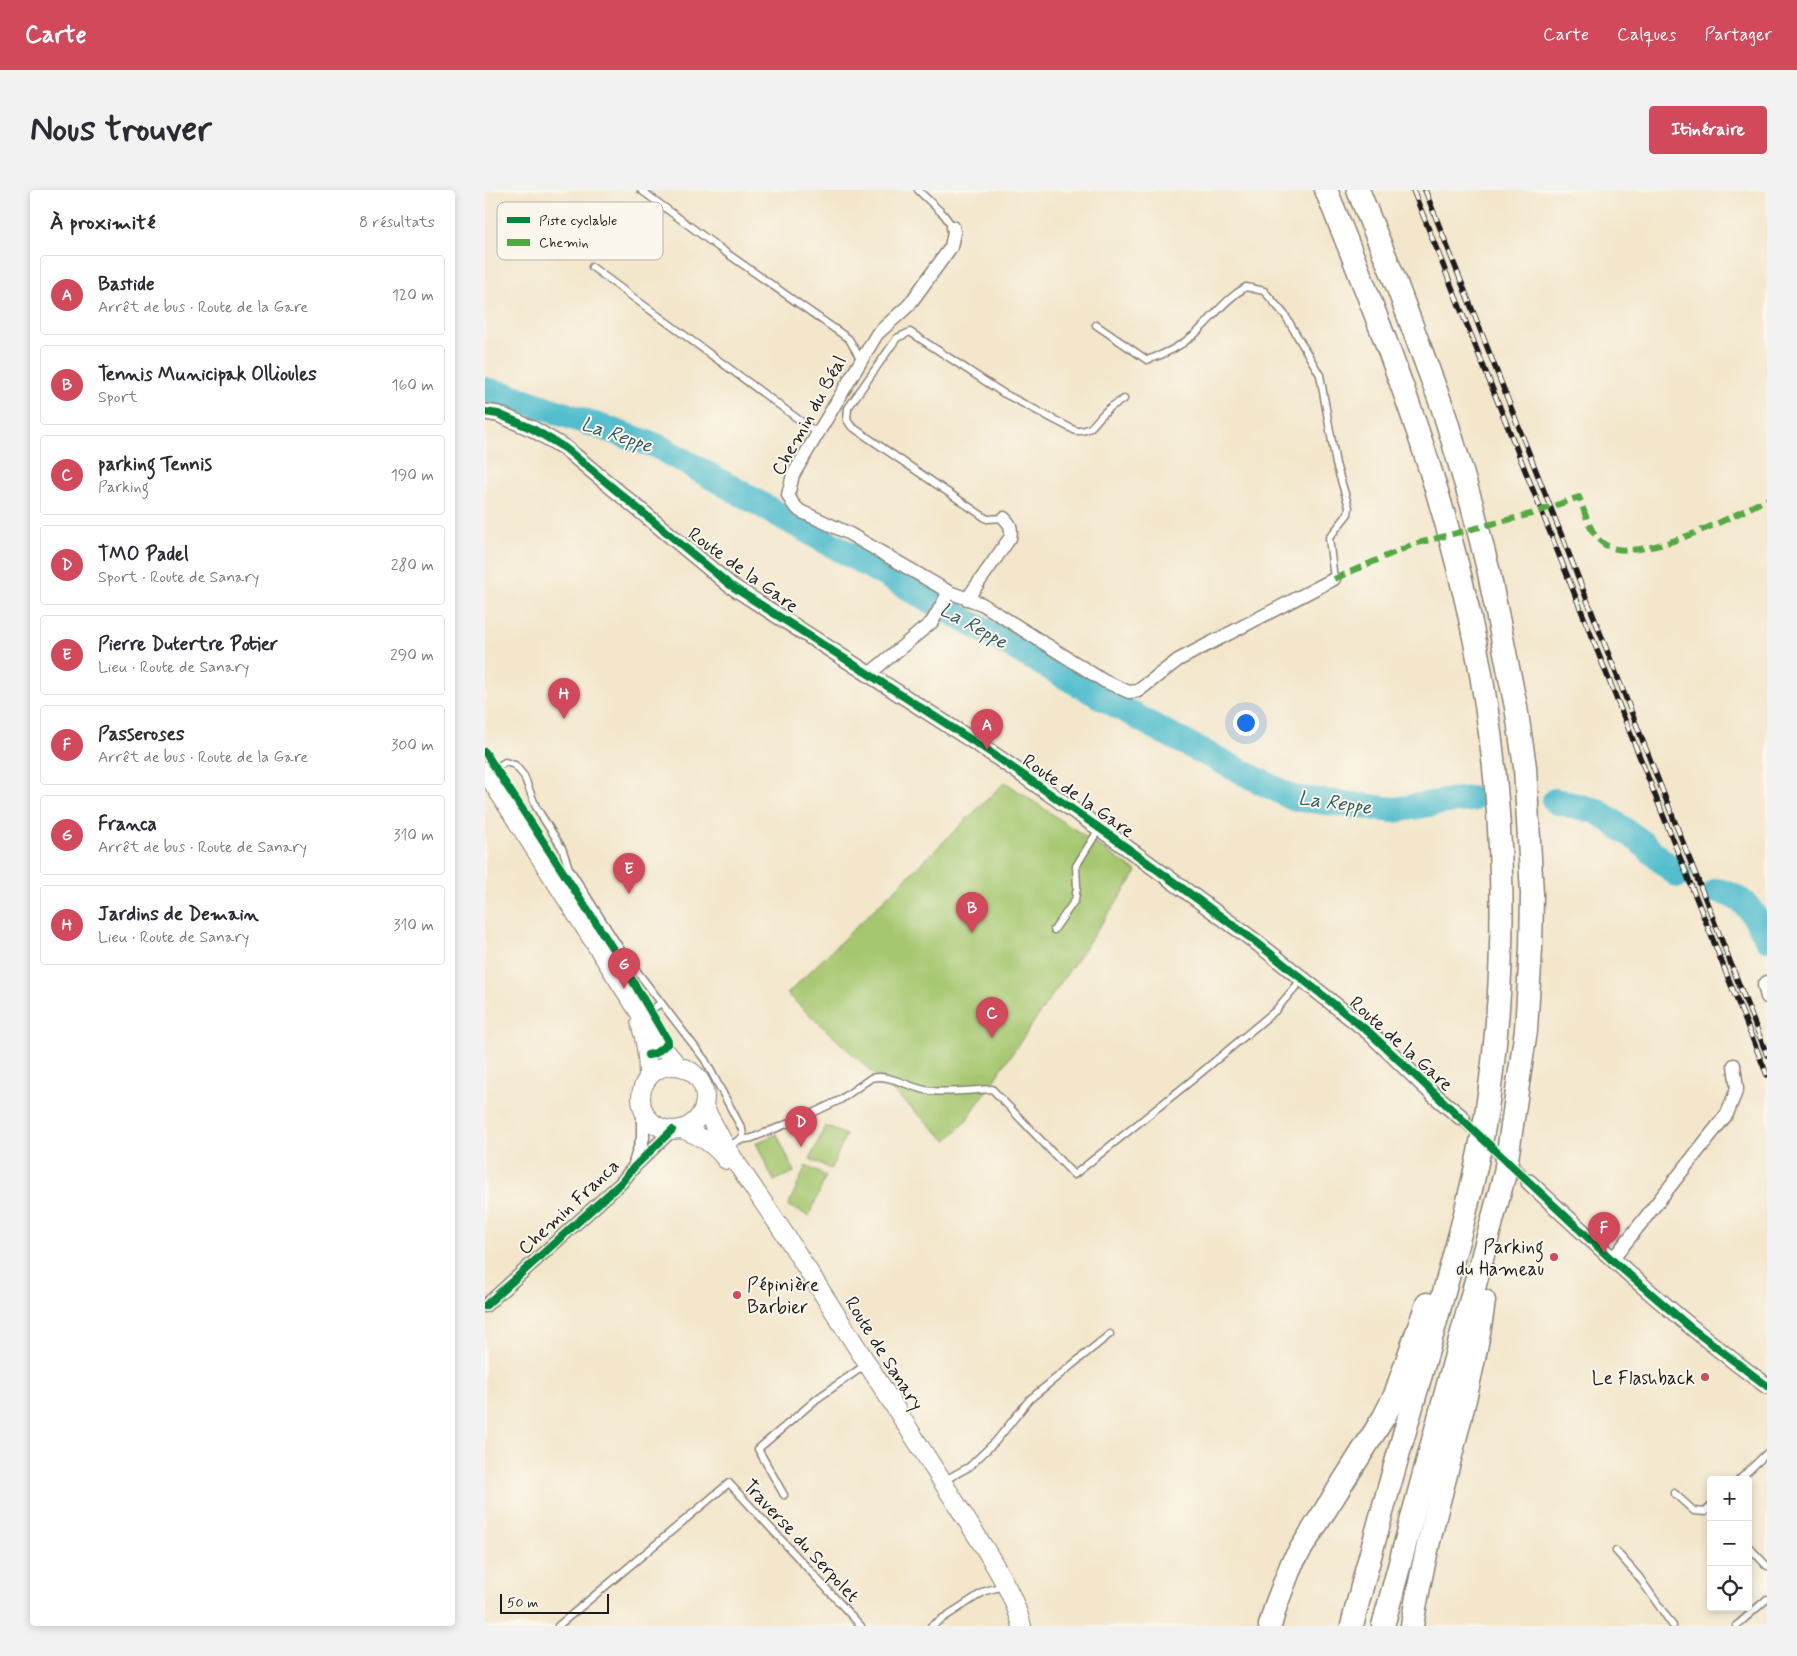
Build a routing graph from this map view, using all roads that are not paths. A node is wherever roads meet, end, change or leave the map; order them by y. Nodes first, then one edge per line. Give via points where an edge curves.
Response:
1 (641, 190) edge
2 (918, 190) edge
3 (1326, 190) edge
4 (1358, 190) edge
5 (657, 202) edge
6 (663, 206) edge
7 (953, 227) joint
8 (592, 267) dead end
9 (1096, 325) dead end
10 (861, 360) junction
11 (1124, 399) dead end
12 (485, 412) edge
13 (817, 433) junction
14 (1004, 518) joint
15 (1334, 579) joint
16 (949, 592) junction
17 (967, 599) junction
18 (869, 674) junction
19 (486, 772) edge
20 (1099, 828) junction
21 (1054, 930) dead end
22 (1302, 979) junction
23 (627, 994) junction
24 (661, 1003) junction
25 (643, 1016) junction
26 (1734, 1065) dead end
27 (678, 1066) junction
28 (648, 1077) junction
29 (704, 1107) junction
30 (643, 1110) junction
31 (1461, 1118) tunnel mouth
32 (677, 1129) junction
33 (734, 1144) junction
34 (634, 1167) junction
35 (1529, 1182) tunnel mouth
36 (1495, 1213) junction
37 (1457, 1245) junction
38 (1612, 1260) junction
39 (485, 1306) edge
40 (1110, 1334) dead end
41 (861, 1368) junction
42 (1767, 1386) edge
43 (1767, 1453) edge
44 (1743, 1476) edge
45 (942, 1482) junction
46 (1674, 1493) dead end
47 (783, 1495) dead end
48 (1707, 1510) edge
49 (1752, 1550) edge
50 (1615, 1551) dead end
51 (1767, 1566) edge
52 (1000, 1587) junction
53 (1767, 1599) edge
54 (558, 1626) edge
55 (861, 1626) edge
56 (931, 1626) edge
57 (1015, 1626) edge
58 (1022, 1626) edge
59 (1270, 1626) edge
60 (1352, 1626) edge
61 (1383, 1626) edge
62 (1412, 1626) edge
63 (1673, 1626) edge
64 (1736, 1626) edge

1 - 5 lane
2 - 7 lane
3 - 37 highway via 1370,297 1415,420 1435,486 1475,639 1495,763 1500,838 1501,956 1494,1048 1473,1181
4 - 36 highway via 1443,409 1472,505 1503,638 1525,767 1531,949 1526,1030 1516,1109
6 - 10 lane via 849,339
7 - 10 street, Chemin du Béal via 951,247 909,305 877,334
8 - 13 lane
9 - 15 lane via 1147,360 1162,356 1193,336 1225,302 1246,287 1263,291 1285,315 1320,375 1336,464 1349,507 1348,514 1329,538
10 - 13 street, Chemin du Béal
11 - 14 lane via 1105,411 1091,429 1075,432 1003,393 910,332 897,338 848,408 847,420 851,426 969,508 987,519
12 - 18 street, Route de la Gare via 533,429 565,448 730,585
13 - 16 street, Chemin du Béal via 793,475 789,495 793,504 800,511 849,533
14 - 17 street via 1010,524 1010,538
15 - 17 street, Chemin du Béal via 1178,660 1138,691 1129,692 1104,681 983,604
16 - 17 street, Chemin du Béal
16 - 18 street via 932,622
18 - 20 street, Route de la Gare via 987,750
19 - 23 main road, Route de Sanary
19 - 24 lane via 505,762 515,765 524,776 536,807 562,848 569,868 623,953
20 - 21 lane via 1076,866 1075,900
20 - 22 street, Route de la Gare
22 - 31 street, Route de la Gare via 1370,1033
22 - 33 lane via 1275,1011 1074,1175 992,1089 933,1091 877,1077 804,1117
23 - 25 main road, Route de Sanary
23 - 28 main road, Route de Sanary via 645,1040
24 - 25 lane
24 - 33 lane via 705,1060 742,1129 743,1138
25 - 27 main road, Route de Sanary
26 - 38 street via 1737,1089 1727,1114
27 - 28 main road via 656,1070
27 - 29 main road, Route de Sanary via 688,1069 700,1080 705,1096
28 - 30 main road, Route de Sanary via 641,1096
29 - 32 main road via 691,1125
29 - 33 main road, Route de Sanary
30 - 32 main road, Route de Sanary via 654,1124 663,1129
30 - 34 street, Chemin Franca via 643,1138
32 - 34 street, Chemin Franca
32 - 41 main road, Route de Sanary via 703,1138 721,1153
33 - 45 main road, Route de Sanary via 787,1239
34 - 39 street, Chemin Franca via 621,1183
35 - 38 street
36 - 61 highway
36 - 62 highway via 1479,1340
37 - 59 highway via 1423,1312 1395,1394 1371,1439 1292,1563
37 - 60 highway
38 - 42 street via 1650,1299
40 - 45 lane via 1030,1399 996,1441 969,1467
41 - 47 lane via 818,1398 758,1450
41 - 52 main road, Route de Sanary
43 - 44 lane
45 - 58 main road, Route de Sanary via 1005,1582
46 - 48 lane via 1694,1511
49 - 51 lane
50 - 63 lane via 1639,1577
52 - 56 lane via 985,1591
52 - 57 main road, Route de Sanary
53 - 64 lane
54 - 55 lane, Traverse du Serpolet via 729,1483

